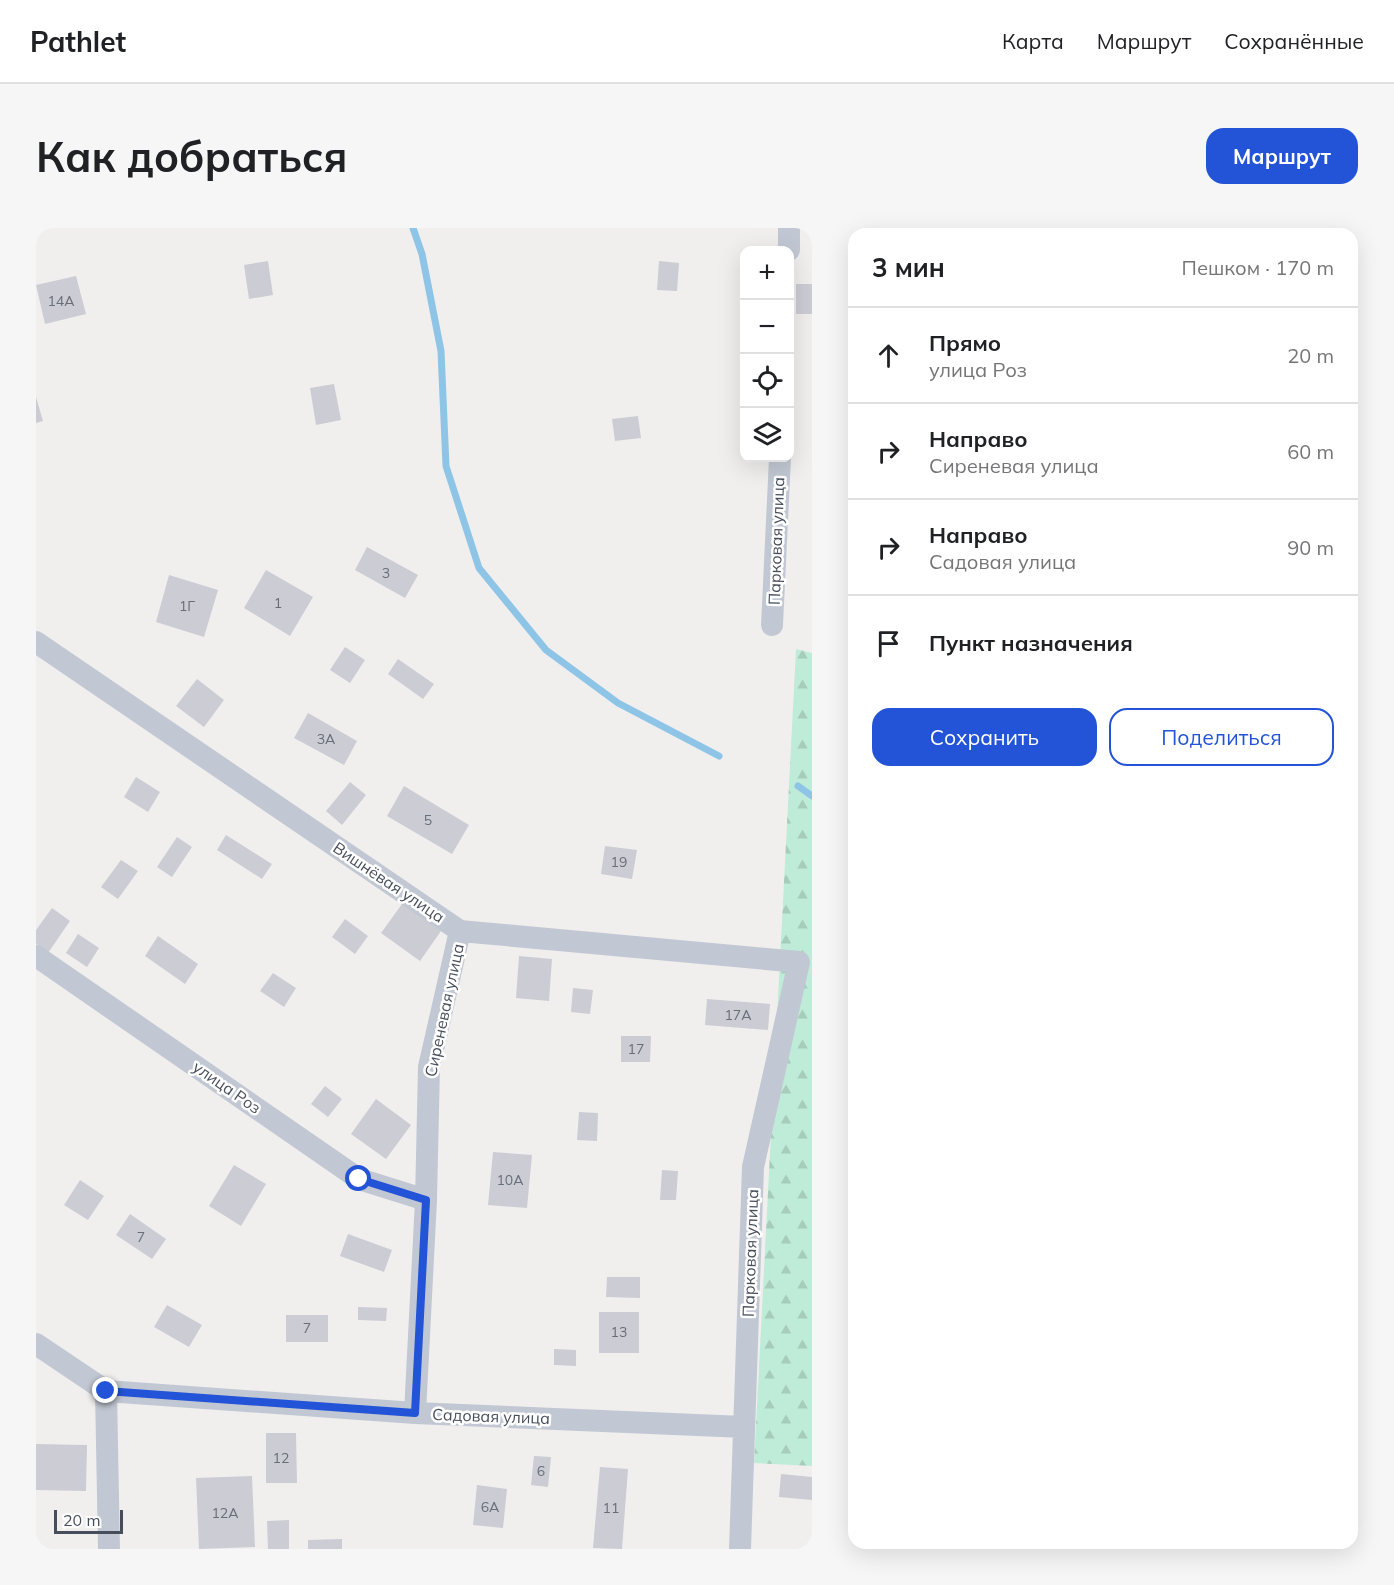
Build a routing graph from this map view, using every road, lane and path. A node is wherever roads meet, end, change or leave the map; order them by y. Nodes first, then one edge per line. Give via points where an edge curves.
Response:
1 (789, 228) edge
2 (789, 246) edge
3 (780, 462) edge
4 (772, 625) dead end
5 (36, 642) edge
6 (460, 931) junction
7 (36, 956) edge
8 (799, 962) joint
9 (426, 1200) junction
10 (36, 1344) edge
11 (106, 1391) junction
12 (415, 1413) junction
13 (744, 1427) junction
14 (110, 1549) edge
15 (740, 1549) edge

1 - 2 street
3 - 4 street, Парковая улица
5 - 6 street, Вишнёвая улица
6 - 8 street, Вишнёвая улица
6 - 9 street, Сиреневая улица via 429,1067
7 - 9 street, улица Роз via 359,1179
8 - 13 street, Парковая улица via 753,1167
9 - 12 street, Сиреневая улица
10 - 11 street, Садовая улица
11 - 12 street, Садовая улица
11 - 14 street
12 - 13 street, Садовая улица
13 - 15 street, Парковая улица

